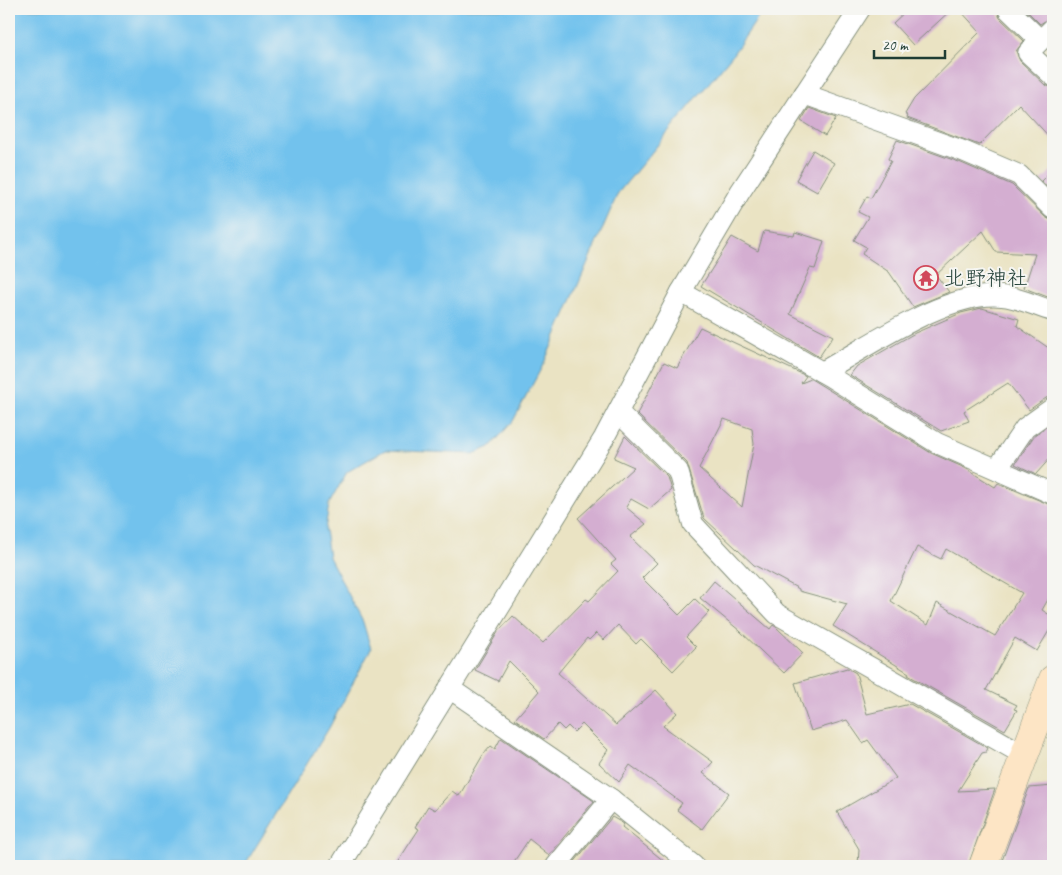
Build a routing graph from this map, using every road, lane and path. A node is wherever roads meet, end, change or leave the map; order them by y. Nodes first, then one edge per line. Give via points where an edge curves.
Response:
1 (860, 9) edge
2 (1008, 9) edge
3 (1047, 34) edge
4 (1053, 76) edge
5 (804, 94) junction
6 (1053, 209) edge
7 (681, 292) junction
8 (1053, 311) edge
9 (822, 372) junction
10 (1053, 408) edge
11 (618, 412) junction
12 (997, 469) junction
13 (1053, 494) edge
14 (1053, 679) edge
15 (449, 688) junction
16 (1024, 755) junction
17 (611, 799) junction
18 (340, 866) edge
19 (556, 866) edge
20 (694, 866) edge
21 (983, 866) edge

1 - 5 street
2 - 3 street
3 - 4 street via 1028,52
5 - 6 street via 963,151 1019,175
5 - 7 street via 740,192
7 - 9 street
7 - 11 street
8 - 9 street via 1003,296 968,298 936,308
9 - 12 street via 937,443
10 - 12 street via 1025,428
11 - 15 street via 562,510
11 - 16 street via 678,471 693,524 777,614
12 - 13 street
14 - 16 main road
15 - 17 street
15 - 18 street
16 - 21 main road
17 - 19 street
17 - 20 street

